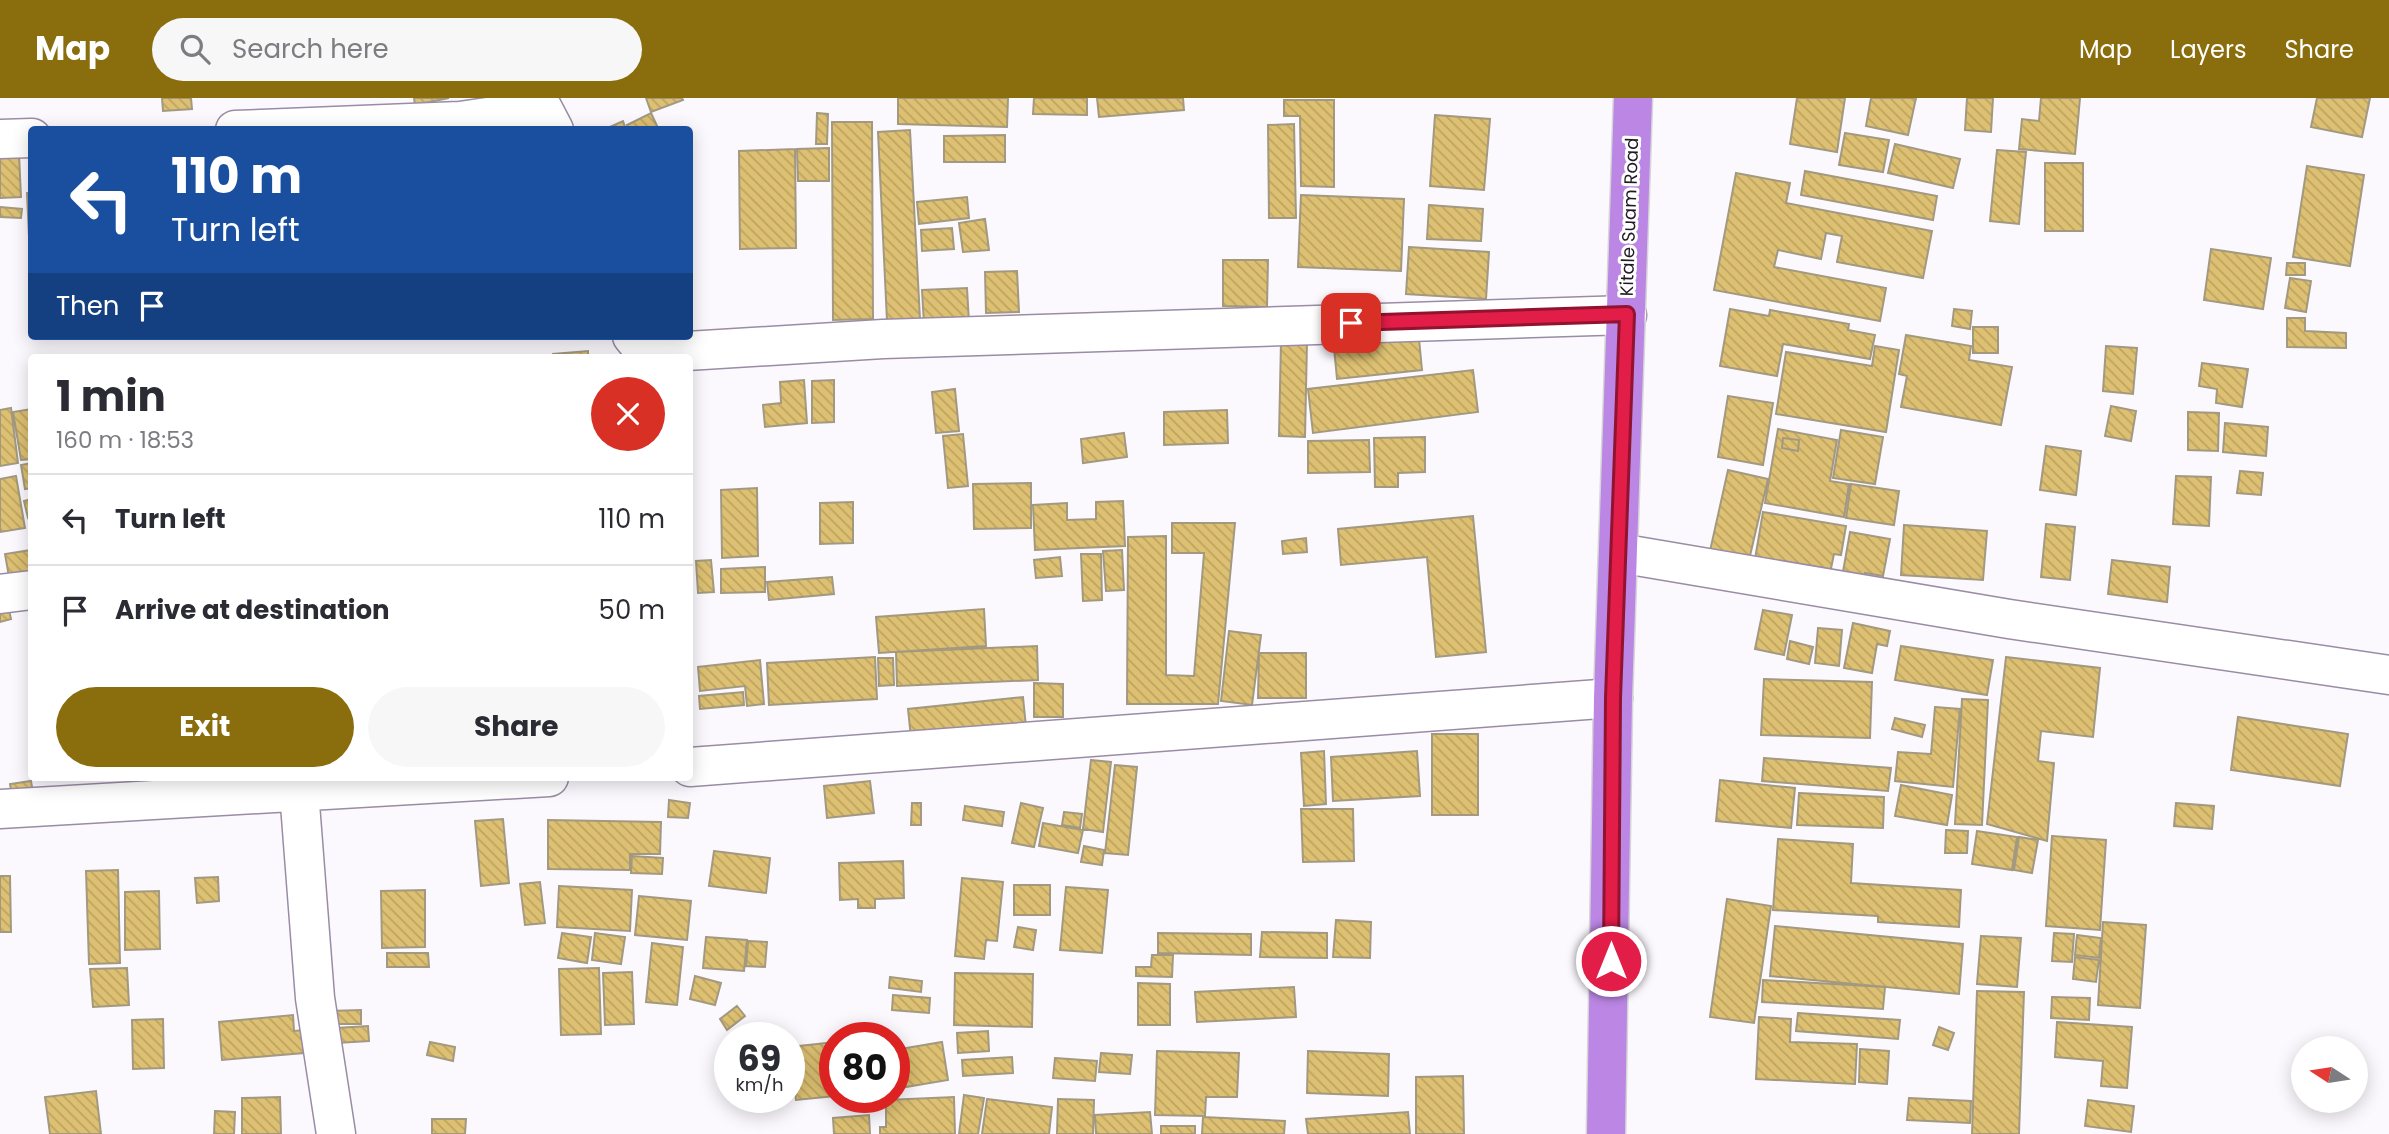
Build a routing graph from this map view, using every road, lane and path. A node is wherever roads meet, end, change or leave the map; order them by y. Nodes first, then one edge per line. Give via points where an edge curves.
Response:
1 (1633, 98) edge
2 (335, 126) edge
3 (552, 126) edge
4 (28, 138) edge
5 (0, 139) edge
6 (1627, 314) junction
7 (637, 347) edge
8 (1619, 553) junction
9 (28, 590) edge
10 (0, 594) edge
11 (2389, 675) edge
12 (1613, 698) junction
13 (693, 766) edge
14 (482, 781) edge
15 (299, 792) junction
16 (0, 810) edge
17 (336, 1134) edge
18 (1606, 1134) edge

1 - 6 highway, Kitale Suam Road
2 - 3 street via 460,121 543,109
4 - 5 street
6 - 7 street via 883,338 671,352
6 - 8 highway, Kitale Suam Road
8 - 11 street via 2009,619
8 - 12 highway, Kitale Suam Road
9 - 10 street
12 - 13 street
12 - 18 highway, Kitale Suam Road
14 - 15 street
15 - 16 street
15 - 17 street via 315,999

